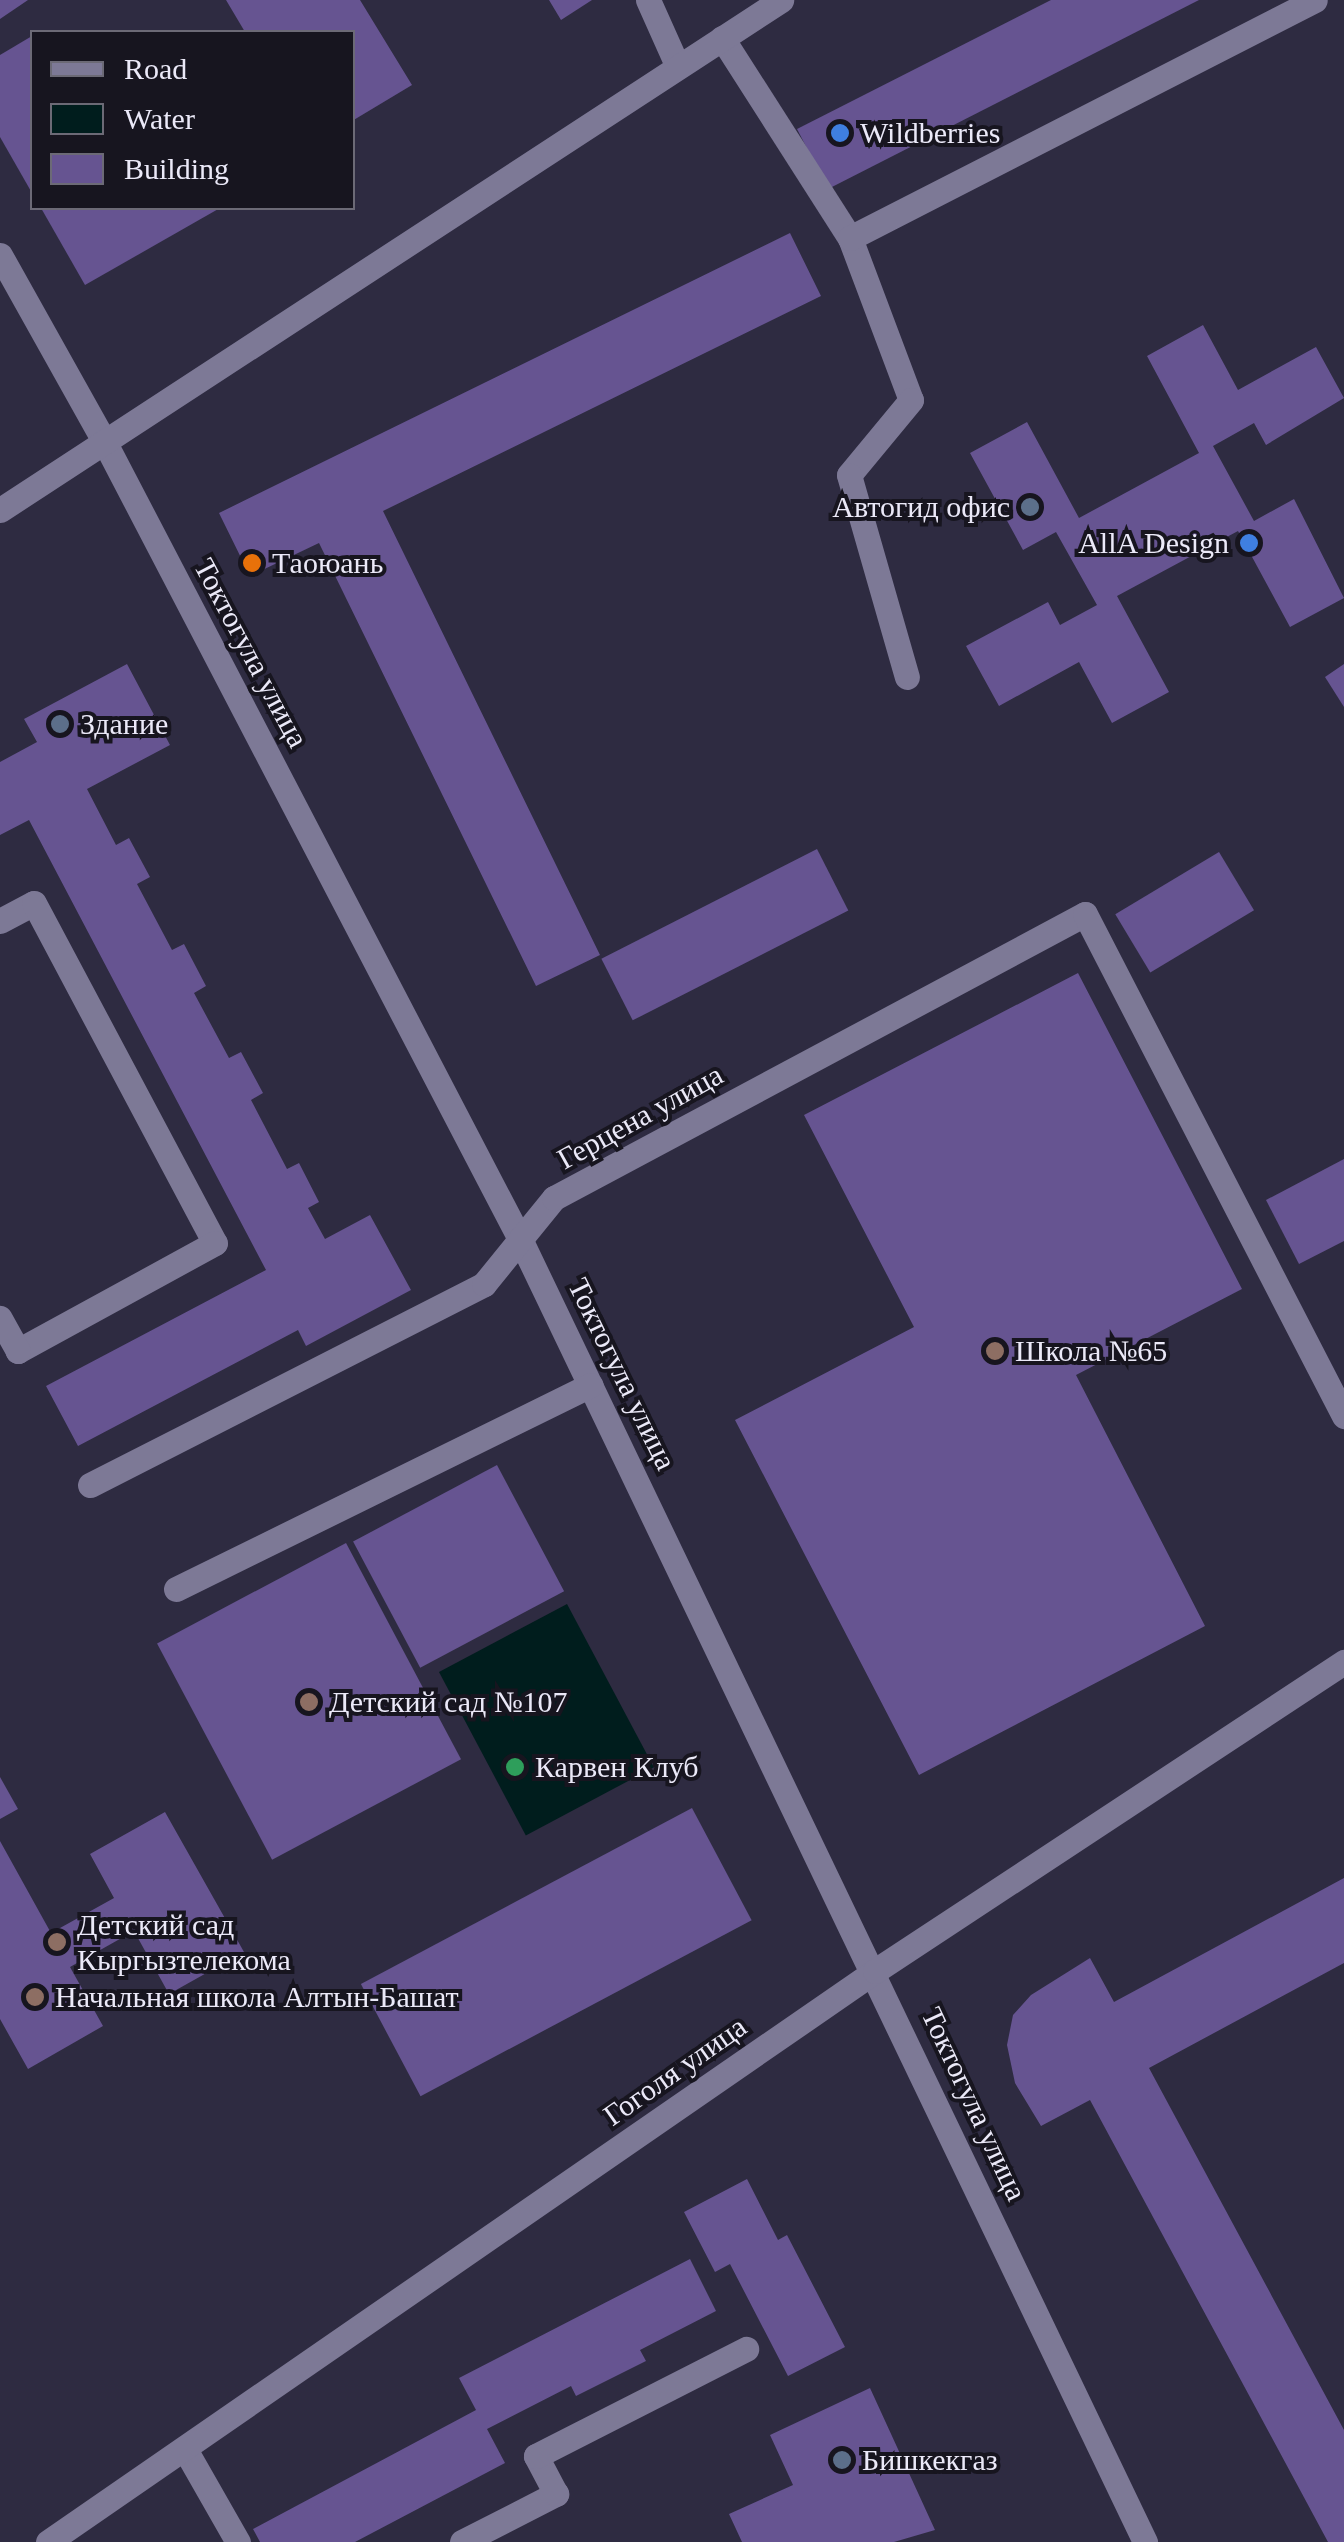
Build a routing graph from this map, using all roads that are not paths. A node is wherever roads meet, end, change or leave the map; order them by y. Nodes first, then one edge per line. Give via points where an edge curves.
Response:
1 (648, 0) edge
2 (781, 0) edge
3 (1315, 0) edge
4 (722, 38) junction
5 (678, 67) junction
6 (850, 238) junction
7 (0, 255) edge
8 (104, 442) junction
9 (0, 510) edge
10 (907, 677) dead end
11 (0, 921) edge
12 (520, 1239) junction
13 (0, 1318) edge
14 (591, 1385) junction
15 (1344, 1416) edge
16 (90, 1485) dead end
17 (176, 1590) dead end
18 (1344, 1662) edge
19 (875, 1971) junction
20 (746, 2349) dead end
21 (186, 2451) junction
22 (48, 2542) edge
23 (238, 2542) edge
24 (462, 2542) edge
25 (1145, 2542) edge

1 - 5 street
2 - 4 street
3 - 6 street
4 - 5 street
4 - 6 street
5 - 8 street
6 - 10 street via 911,400 848,475
7 - 8 street, Токтогула улица
8 - 9 street
8 - 12 street, Токтогула улица
11 - 13 street via 34,904 215,1244 18,1351
12 - 14 street, Токтогула улица
12 - 15 street, Герцена улица via 554,1198 1085,914
12 - 16 street, Герцена улица via 484,1284
14 - 17 street
14 - 19 street, Токтогула улица
18 - 19 street, Гоголя улица
19 - 21 street, Гоголя улица
19 - 25 street, Токтогула улица
20 - 24 street via 536,2456 556,2494
21 - 22 street, Гоголя улица
21 - 23 street

